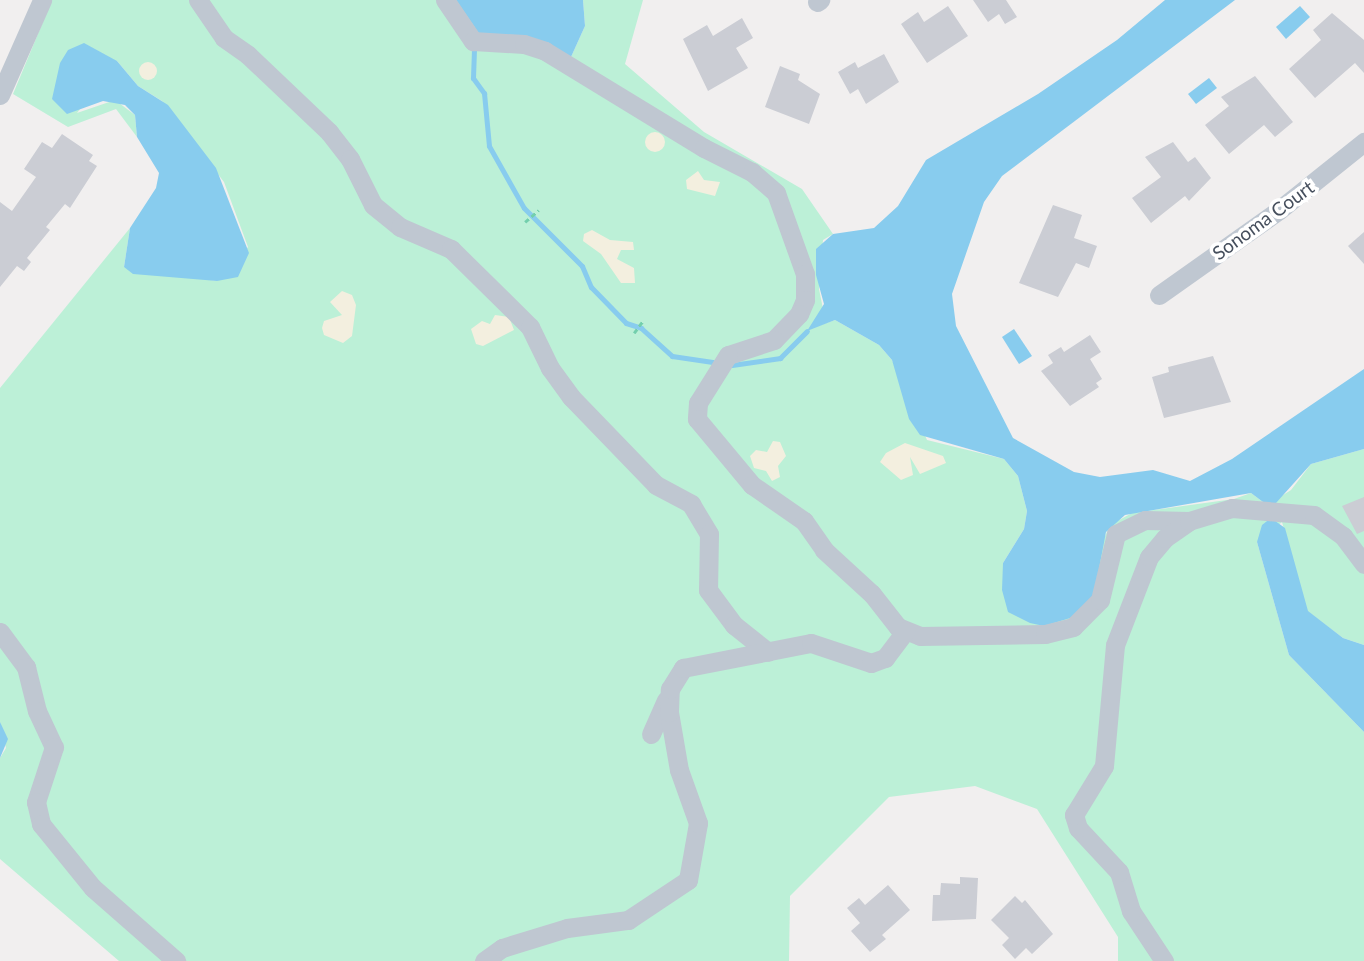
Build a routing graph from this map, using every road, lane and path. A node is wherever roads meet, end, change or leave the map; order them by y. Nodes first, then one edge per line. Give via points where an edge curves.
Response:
1 (42, 0) edge
2 (198, 0) edge
3 (445, 0) edge
4 (0, 95) edge
5 (1364, 142) edge
6 (539, 210) dead end
7 (525, 222) dead end
8 (1159, 295) dead end
9 (642, 322) dead end
10 (635, 333) dead end
11 (1189, 521) junction
12 (1364, 564) edge
13 (905, 631) junction
14 (0, 632) edge
15 (768, 652) junction
16 (670, 689) junction
17 (651, 734) dead end
18 (176, 961) edge
19 (484, 961) edge
20 (1164, 961) edge

1 - 4 street
2 - 15 street via 225,38 329,132 350,159 373,205 400,227 451,249 525,321 557,380 580,407 656,485 691,504 709,534 708,590 734,625
3 - 13 street via 473,41 524,44 545,51 752,173 776,193 805,274 805,300 799,314 774,340 728,355 698,403 698,419 752,485 804,521 824,550
5 - 8 street, Sonoma Court via 1270,217
6 - 7 path
9 - 10 path
11 - 12 street via 1232,508 1314,515 1343,536
11 - 13 street via 1145,520 1116,534 1100,600 1073,628 1045,634 920,636
11 - 20 street via 1149,557 1134,588 1112,661 1104,766 1074,815 1078,828 1118,872 1131,911
13 - 15 street via 885,658 871,663 811,643
14 - 18 street via 26,667 37,711 54,747 36,802 41,824 93,888
15 - 16 street via 693,663 674,677
16 - 17 street
16 - 19 street via 673,743 698,823 693,871 681,887 654,899 628,920 566,928 502,948

